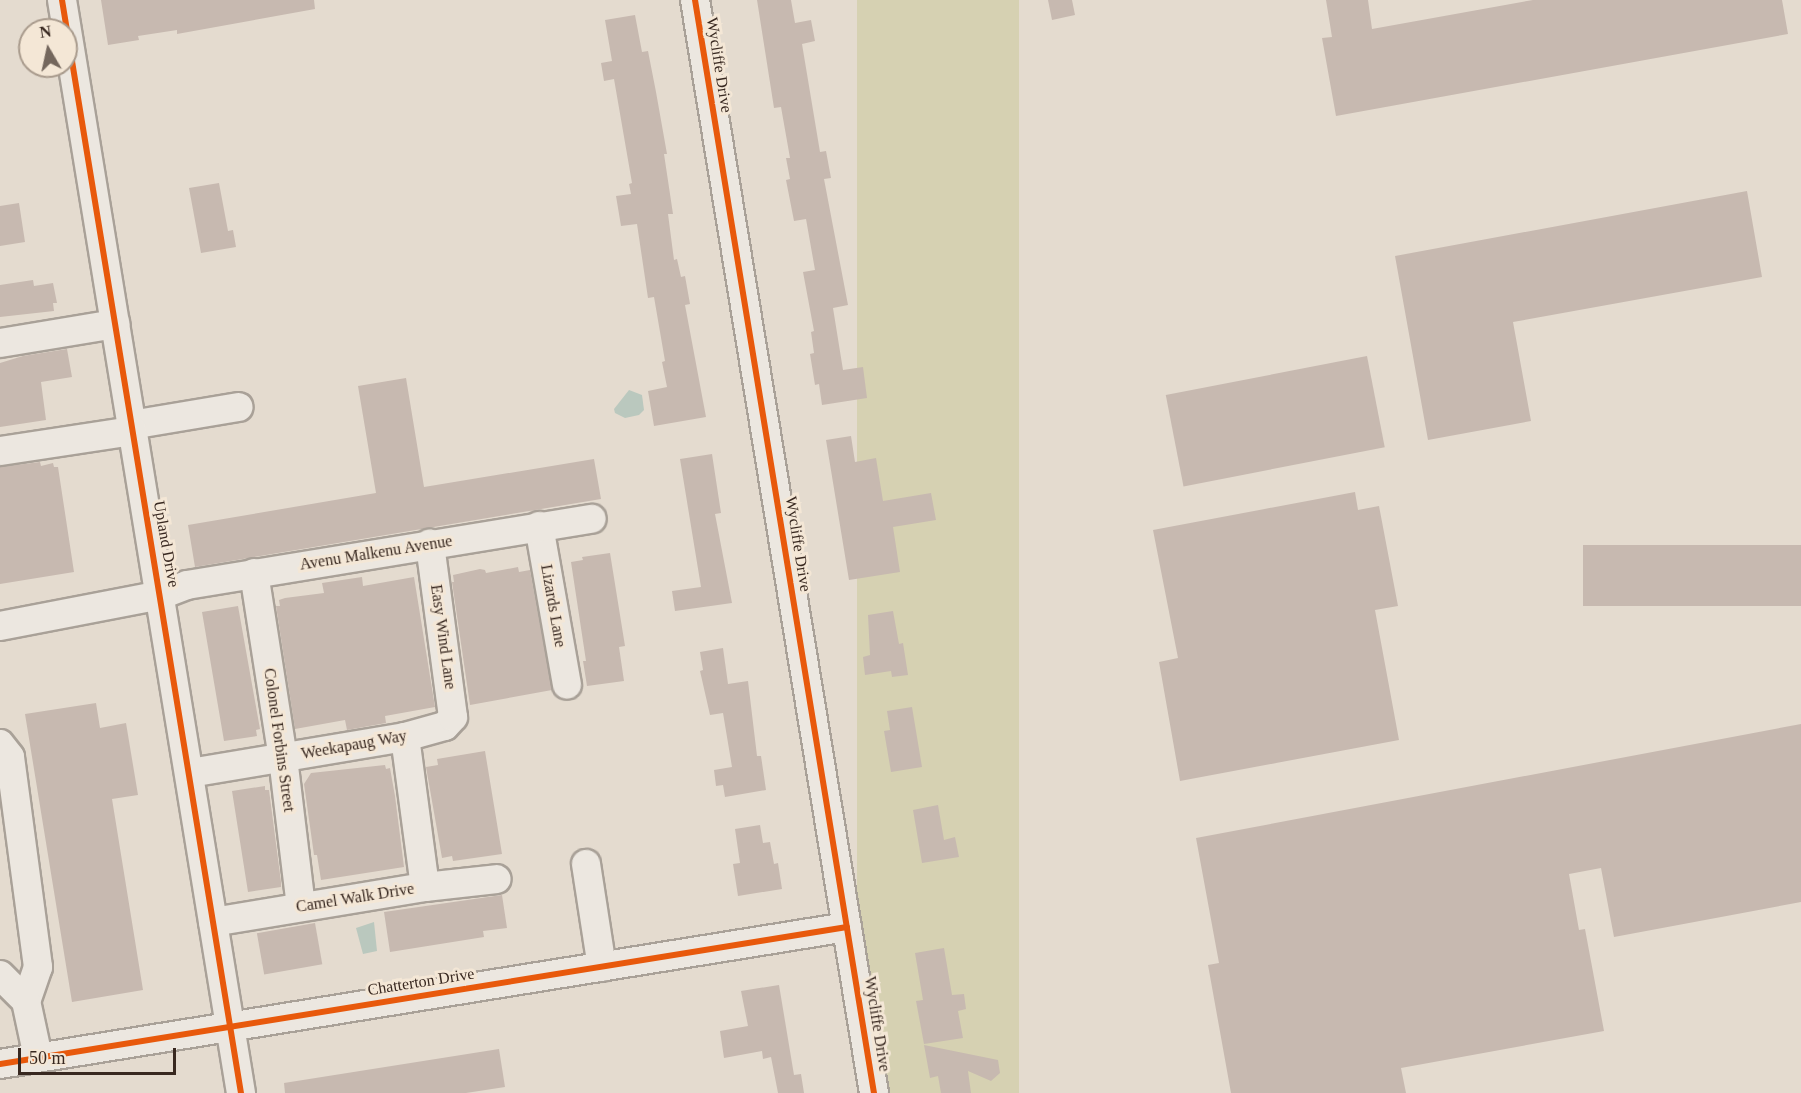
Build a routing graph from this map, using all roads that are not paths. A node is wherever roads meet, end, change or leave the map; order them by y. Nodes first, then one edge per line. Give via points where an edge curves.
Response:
1 (62, 0) edge
2 (695, 0) edge
3 (115, 324) junction
4 (0, 343) edge
5 (239, 407) dead end
6 (132, 428) junction
7 (0, 451) edge
8 (592, 519) dead end
9 (539, 526) junction
10 (430, 544) junction
11 (255, 573) junction
12 (161, 595) junction
13 (0, 626) edge
14 (567, 685) dead end
15 (445, 726) joint
16 (405, 737) junction
17 (0, 744) edge
18 (283, 758) junction
19 (190, 773) junction
20 (586, 864) dead end
21 (497, 879) dead end
22 (425, 887) junction
23 (301, 907) junction
24 (213, 922) junction
25 (847, 927) junction
26 (602, 967) junction
27 (0, 975) edge
28 (26, 1001) junction
29 (230, 1026) junction
30 (38, 1058) junction
31 (0, 1064) edge
32 (241, 1093) edge
33 (874, 1093) edge

1 - 3 street, Upland Drive
2 - 25 street, Wycliffe Drive
3 - 4 street
3 - 6 street, Upland Drive
5 - 6 street
6 - 7 street
6 - 12 street, Upland Drive
8 - 9 street, Avenu Malkenu Avenue
9 - 10 street, Avenu Malkenu Avenue
9 - 14 street, Lizards Lane
10 - 11 street, Avenu Malkenu Avenue
10 - 15 street, Easy Wind Lane via 453,717
11 - 12 street, Avenu Malkenu Avenue via 187,585
11 - 18 street, Colonel Forbins Street
12 - 13 street, Avenu Malkenu Avenue
12 - 19 street, Upland Drive
15 - 16 street, Weekapaug Way
16 - 18 street, Weekapaug Way
16 - 22 street
17 - 28 street via 10,756 39,967
18 - 19 street, Weekapaug Way
18 - 23 street, Colonel Forbins Street
19 - 24 street, Upland Drive
20 - 26 street
21 - 22 street, Camel Walk Drive
22 - 23 street, Camel Walk Drive
23 - 24 street, Camel Walk Drive
24 - 29 street, Upland Drive
25 - 26 street, Chatterton Drive
25 - 33 street, Wycliffe Drive
26 - 29 street, Chatterton Drive
27 - 28 street
28 - 30 street
29 - 30 street, Chatterton Drive
29 - 32 street, Upland Drive
30 - 31 street, Chatterton Drive

